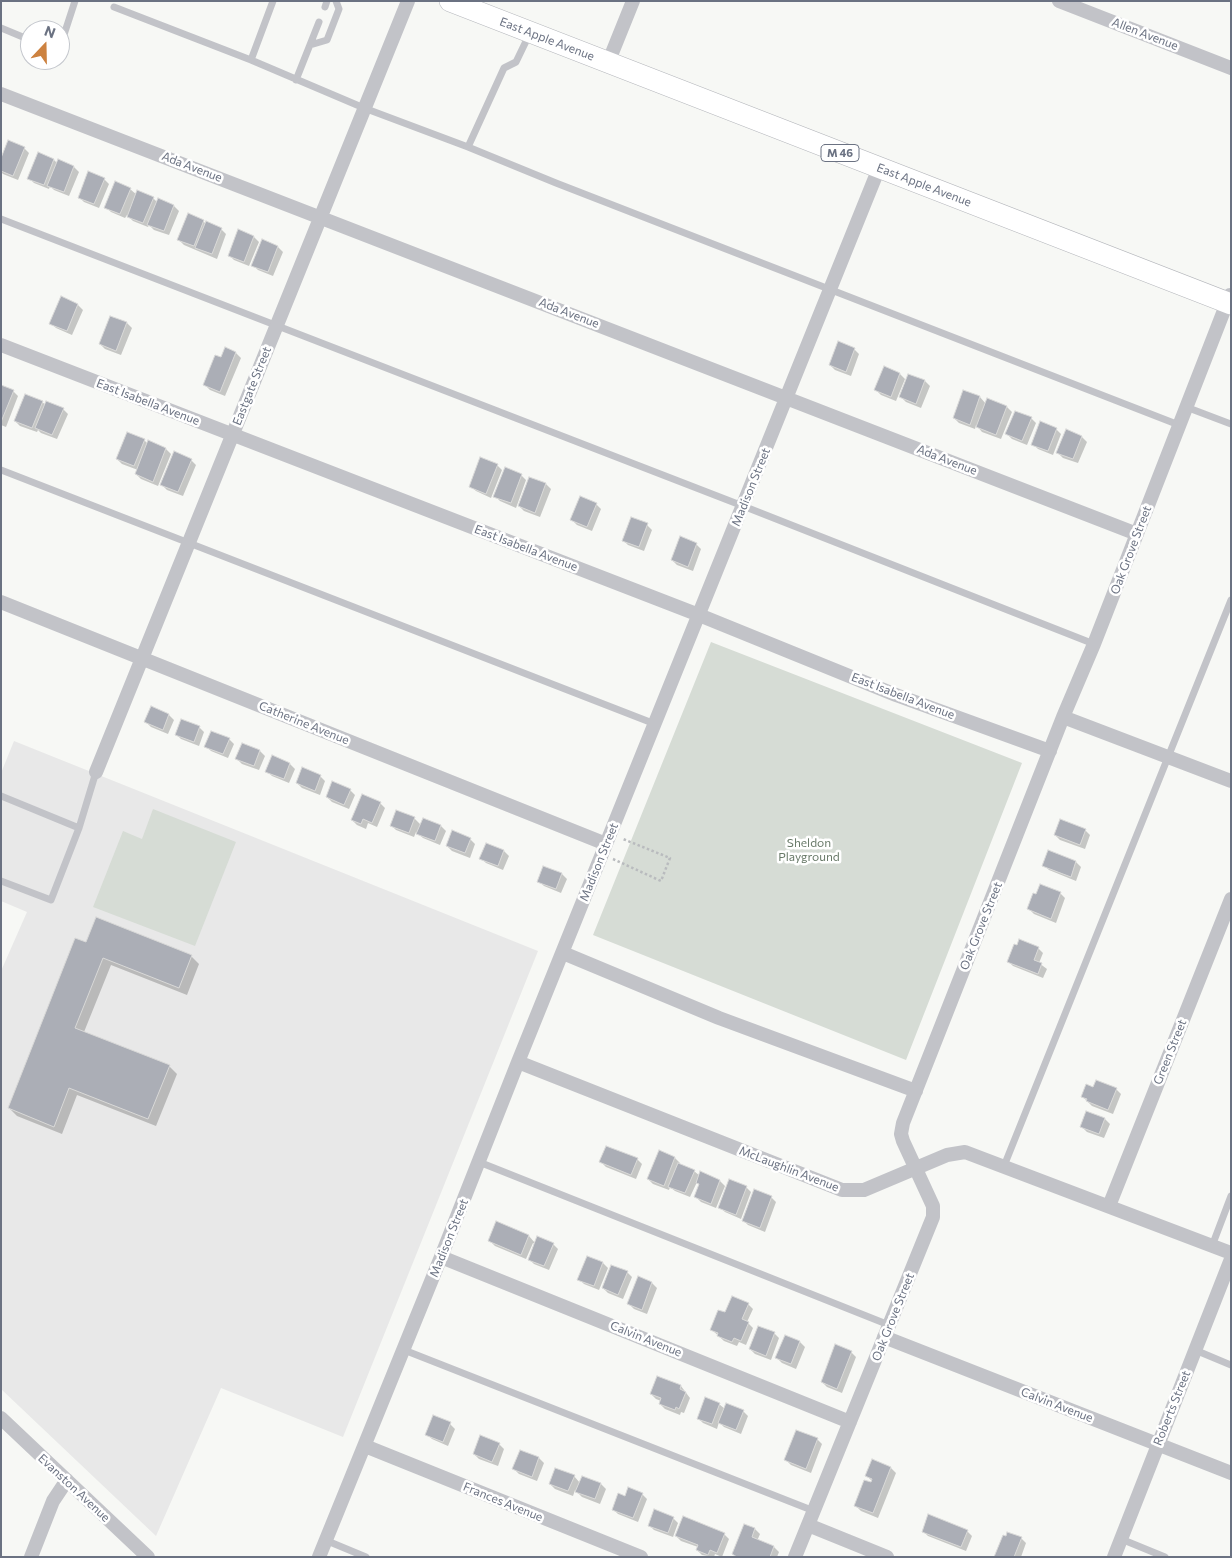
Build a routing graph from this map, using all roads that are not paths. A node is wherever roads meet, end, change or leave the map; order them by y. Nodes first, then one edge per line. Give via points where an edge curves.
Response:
1 (75, 1) edge
2 (272, 1) edge
3 (336, 1) edge
4 (408, 1) edge
5 (450, 1) edge
6 (633, 1) edge
7 (1059, 1) edge
8 (114, 7) dead end
9 (69, 20) edge
10 (319, 22) dead end
11 (1, 28) edge
12 (530, 32) junction
13 (20, 36) edge
14 (310, 45) junction
15 (251, 60) junction
16 (608, 63) junction
17 (1231, 68) edge
18 (296, 80) junction
19 (1, 94) edge
20 (364, 108) junction
21 (468, 147) junction
22 (878, 168) junction
23 (320, 217) junction
24 (1, 219) edge
25 (831, 289) junction
26 (1230, 301) edge
27 (277, 325) junction
28 (1, 345) edge
29 (786, 398) junction
30 (1186, 407) junction
31 (1231, 424) edge
32 (1179, 425) junction
33 (232, 434) junction
34 (1, 470) edge
35 (743, 506) junction
36 (1137, 534) junction
37 (189, 542) junction
38 (1231, 600) edge
39 (1, 602) edge
40 (699, 615) junction
41 (1094, 644) junction
42 (142, 658) junction
43 (1063, 717) junction
44 (655, 724) junction
45 (1050, 751) junction
46 (1167, 756) junction
47 (96, 772) joint
48 (1231, 781) edge
49 (1, 796) edge
50 (80, 828) junction
51 (608, 839) junction
52 (1, 881) edge
53 (1231, 899) edge
54 (563, 953) junction
55 (518, 1062) junction
56 (916, 1092) junction
57 (479, 1162) junction
58 (1004, 1166) junction
59 (916, 1168) junction
60 (1231, 1196) edge
61 (1109, 1206) junction
62 (1212, 1246) junction
63 (1231, 1253) edge
64 (442, 1257) junction
65 (1231, 1260) edge
66 (886, 1331) junction
67 (404, 1350) junction
68 (1195, 1350) junction
69 (1231, 1365) edge
70 (1, 1418) edge
71 (850, 1422) junction
72 (1158, 1444) junction
73 (365, 1446) junction
74 (1231, 1472) edge
75 (67, 1480) junction
76 (814, 1511) junction
77 (808, 1525) junction
78 (1121, 1539) junction
79 (325, 1540) junction
80 (31, 1557) edge
81 (148, 1557) edge
82 (319, 1557) edge
83 (366, 1557) edge
84 (641, 1557) edge
85 (795, 1557) edge
86 (887, 1557) edge
87 (1114, 1557) edge
88 (1166, 1557) edge

1 - 9 lane
2 - 15 lane
3 - 14 lane via 339,9 327,40
4 - 20 street, Eastgate Street
5 - 12 main road, East Apple Avenue / M 46
6 - 16 street
7 - 17 street, Allen Avenue
8 - 15 lane
10 - 14 lane
11 - 13 lane
12 - 16 main road, East Apple Avenue / M 46
12 - 21 lane via 516,62 504,68
14 - 18 lane
15 - 18 lane
16 - 22 main road, East Apple Avenue / M 46
18 - 20 lane
19 - 23 street, Ada Avenue
20 - 21 lane
20 - 23 street, Eastgate Street
21 - 25 lane
22 - 25 street, Madison Street
22 - 26 main road, East Apple Avenue / M 46
23 - 27 street, Eastgate Street
23 - 29 street, Ada Avenue
24 - 27 lane
25 - 29 street, Madison Street
25 - 32 lane
26 - 30 street, Oak Grove Street
27 - 33 street, Eastgate Street
27 - 35 lane
28 - 33 street, East Isabella Avenue
29 - 35 street, Madison Street
29 - 36 street, Ada Avenue
30 - 31 lane
30 - 32 street, Oak Grove Street
32 - 36 street, Oak Grove Street
33 - 37 street, Eastgate Street
33 - 40 street, East Isabella Avenue
34 - 37 lane
35 - 40 street, Madison Street
35 - 41 lane
36 - 41 street, Oak Grove Street
37 - 42 street, Eastgate Street
37 - 44 lane
38 - 46 lane
39 - 42 street, Catherine Avenue
40 - 44 street, Madison Street
40 - 45 street, East Isabella Avenue via 896,695
41 - 43 street, Oak Grove Street
42 - 47 street, Eastgate Street
42 - 51 street, Catherine Avenue
43 - 45 street, Oak Grove Street
43 - 46 street
44 - 51 street, Madison Street
45 - 56 street, Oak Grove Street
46 - 48 street
46 - 58 lane
47 - 50 lane
49 - 50 lane
50 - 52 lane via 51,900
51 - 54 street, Madison Street
53 - 61 street, Green Street
54 - 55 street, Madison Street
54 - 56 street via 719,1018
55 - 57 street, Madison Street
55 - 59 street, McLaughlin Avenue via 842,1190 864,1190
56 - 59 street, Oak Grove Street via 901,1134
57 - 64 street, Madison Street
57 - 66 lane
58 - 59 street, McLaughlin Avenue via 965,1152 947,1155
58 - 61 street, McLaughlin Avenue
59 - 66 street, Oak Grove Street via 933,1206 933,1217
60 - 62 lane
61 - 62 street, McLaughlin Avenue
62 - 63 street, McLaughlin Avenue
64 - 67 street, Madison Street
64 - 71 street, Calvin Avenue
65 - 68 street, Roberts Street
66 - 71 street, Oak Grove Street
66 - 72 street, Calvin Avenue
67 - 73 street, Madison Street
67 - 76 lane
68 - 69 lane
68 - 72 street, Roberts Street
70 - 75 street, Evanston Avenue
71 - 76 street, Oak Grove Street
72 - 74 street, Calvin Avenue
72 - 78 street, Roberts Street
73 - 79 street, Madison Street
73 - 84 street, Frances Avenue
75 - 80 street via 52,1501
75 - 81 street, Evanston Avenue
76 - 77 street, Oak Grove Street
77 - 85 street, Oak Grove Street
77 - 86 street
78 - 87 street, Roberts Street
78 - 88 lane
79 - 82 street, Madison Street
79 - 83 lane

